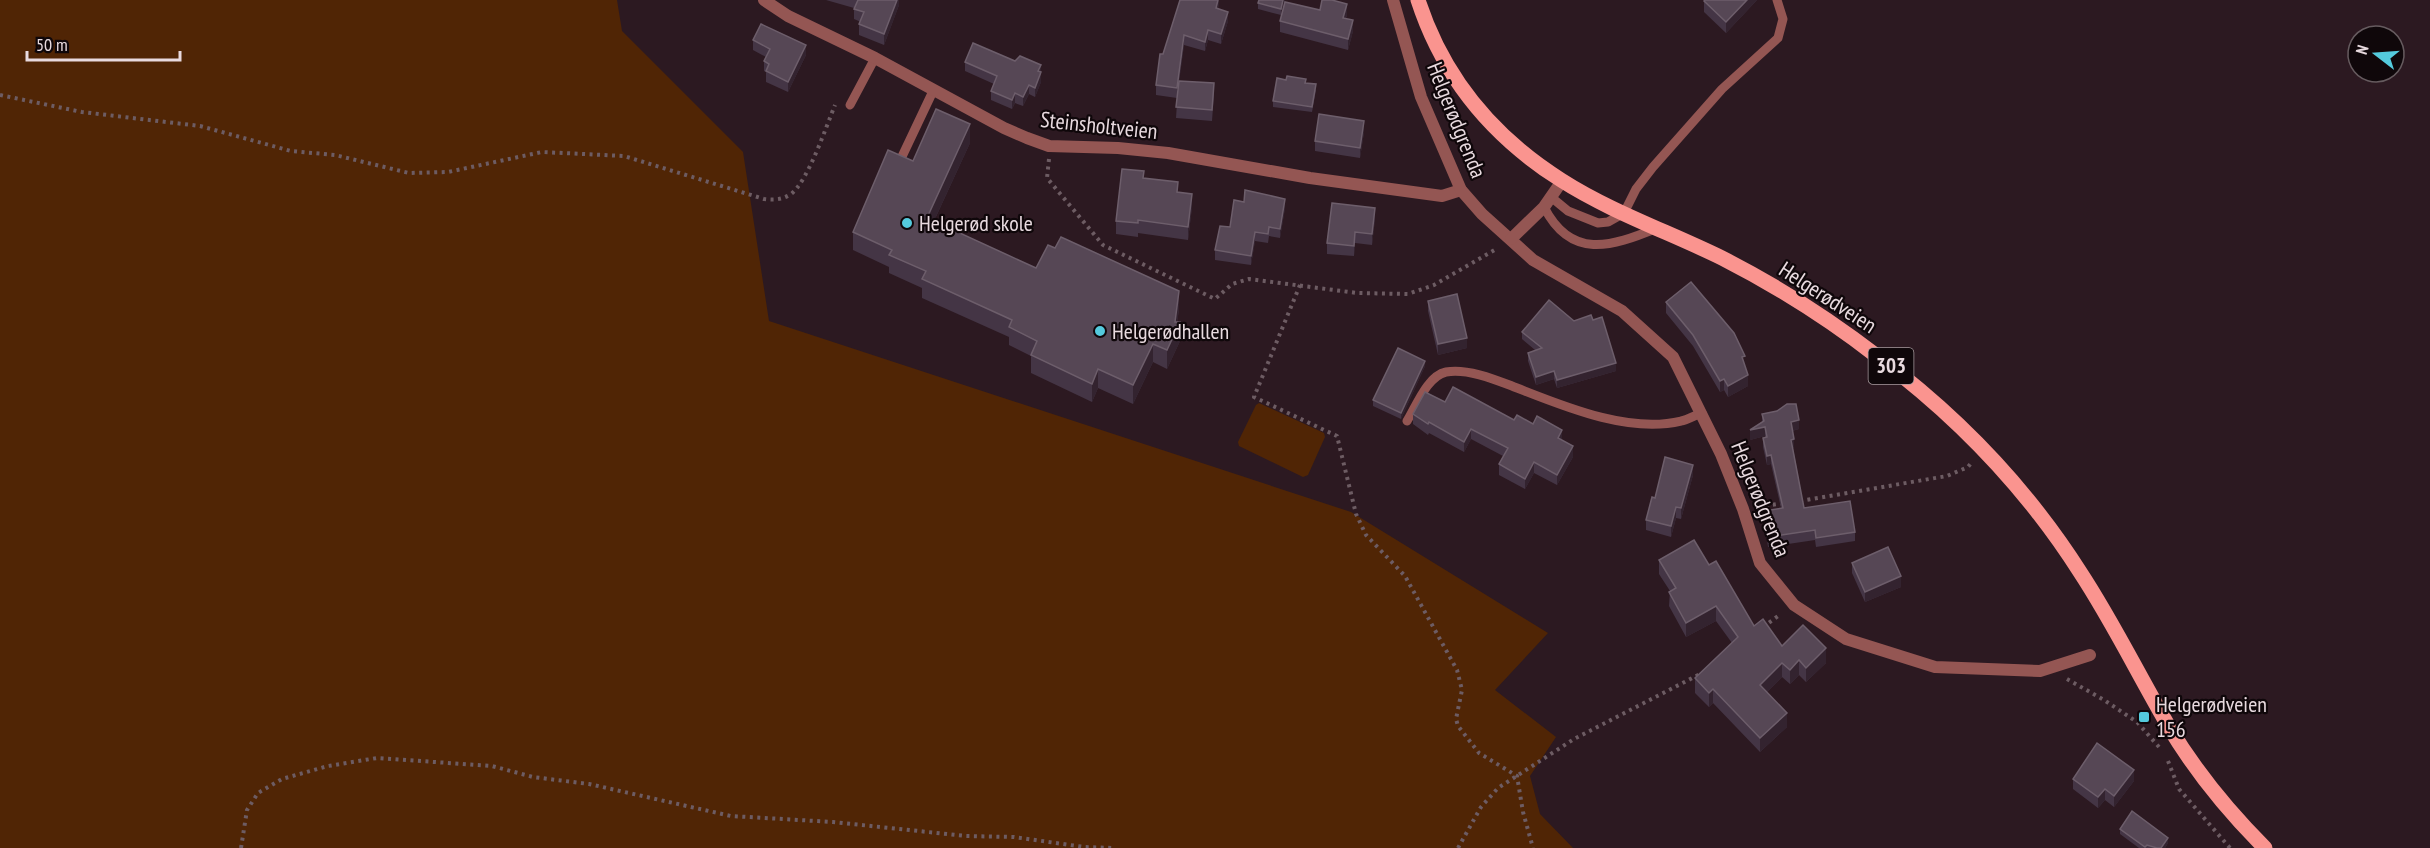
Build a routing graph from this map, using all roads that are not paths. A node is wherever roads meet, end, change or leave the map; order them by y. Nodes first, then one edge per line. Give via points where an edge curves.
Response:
1 (764, 0) edge
2 (1393, 0) edge
3 (1418, 0) edge
4 (1777, 0) edge
5 (875, 58) junction
6 (934, 89) junction
7 (850, 105) road end
8 (898, 165) edge
9 (1562, 181) junction
10 (1461, 190) junction
11 (1547, 202) junction
12 (1624, 213) junction
13 (1657, 228) junction
14 (1511, 239) junction
15 (1702, 412) junction
16 (1407, 422) dead end
17 (2090, 655) dead end
18 (2265, 848) edge

1 - 5 street, Steinsholtveien via 788,16
2 - 10 street, Helgerødgrenda via 1421,97
3 - 9 main road, Helgerødveien / 303 via 1438,51 1468,98 1507,140
4 - 12 lane via 1784,24 1778,39 1722,89 1653,167
5 - 6 street, Steinsholtveien
5 - 7 lane
6 - 8 lane
6 - 10 street, Steinsholtveien via 1004,128 1049,146 1168,153 1442,196
9 - 11 street
9 - 12 main road, Helgerødveien / 303
10 - 14 street, Helgerødgrenda
11 - 12 lane via 1598,223
11 - 13 lane via 1552,224 1565,236 1592,246 1624,242
11 - 14 street
12 - 13 main road, Helgerødveien / 303
13 - 18 main road, Helgerødveien / 303 via 1722,258 1838,327 1918,388 1984,451 2079,570 2196,769
14 - 15 street, Helgerødgrenda via 1533,260 1622,311 1654,338 1673,357
15 - 16 lane via 1662,424 1625,421 1575,410 1489,377 1445,372 1432,380
15 - 17 street, Helgerødgrenda via 1743,509 1760,563 1794,605 1846,639 1935,667 2040,671

